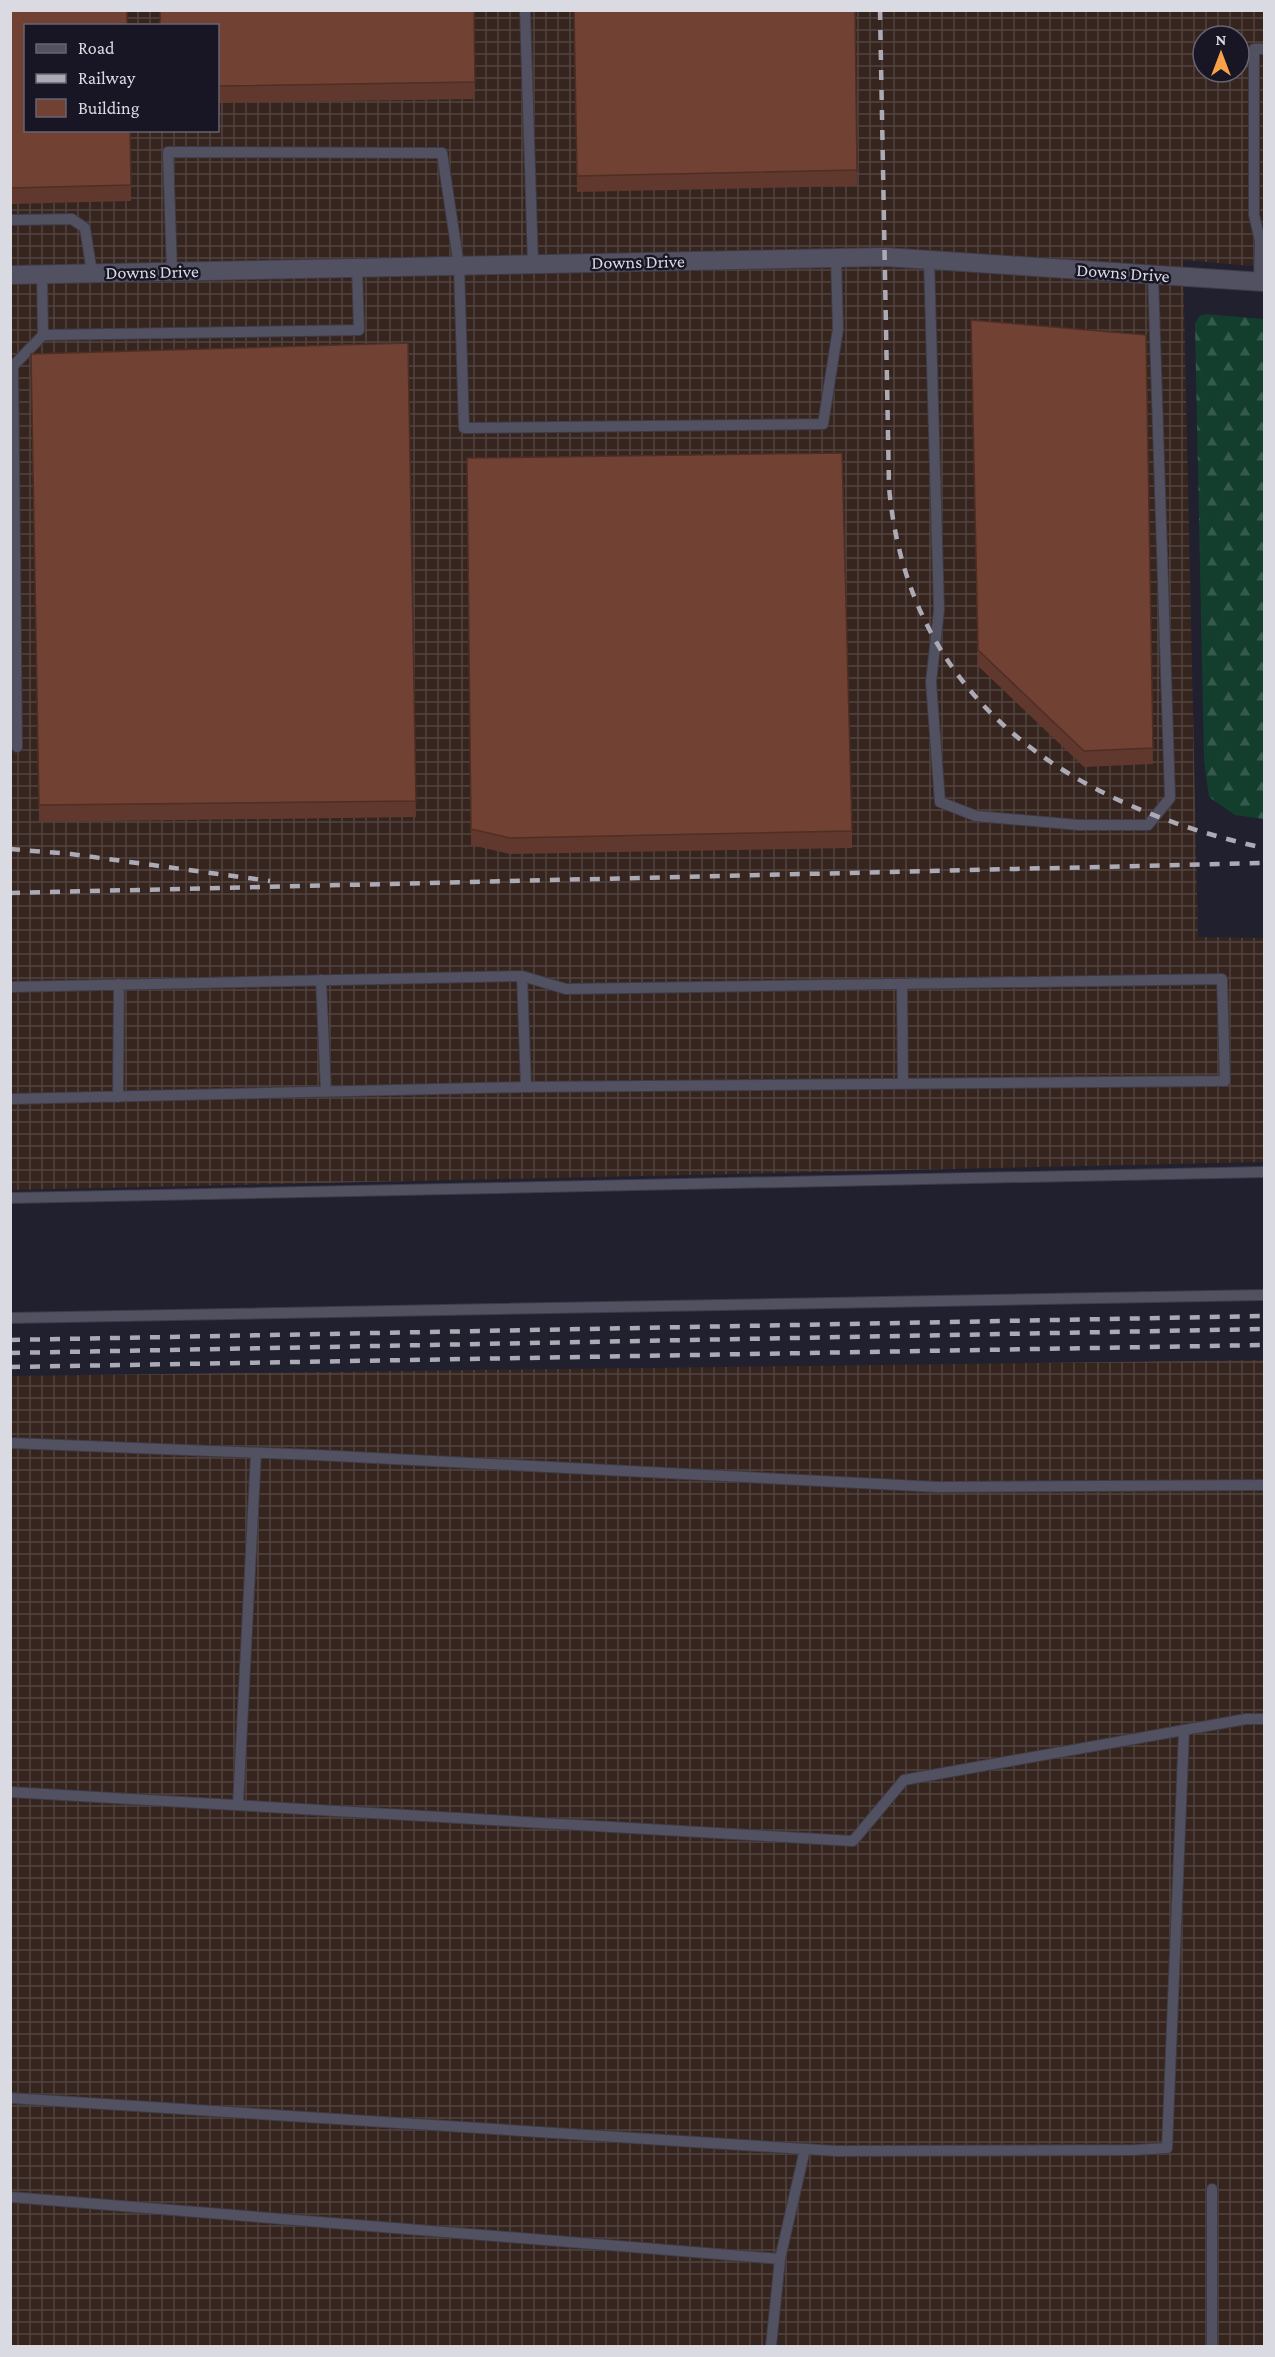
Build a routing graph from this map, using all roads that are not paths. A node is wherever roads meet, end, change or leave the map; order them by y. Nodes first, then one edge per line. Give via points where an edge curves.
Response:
1 (525, 10) edge
2 (1264, 49) edge
3 (10, 220) edge
4 (836, 258) junction
5 (929, 260) junction
6 (533, 264) junction
7 (459, 266) junction
8 (357, 268) junction
9 (172, 272) junction
10 (92, 273) junction
11 (42, 274) junction
12 (10, 275) edge
13 (1154, 275) junction
14 (1262, 282) edge
15 (43, 335) junction
16 (17, 747) dead end
17 (522, 976) junction
18 (321, 980) junction
19 (119, 984) junction
20 (902, 984) junction
21 (10, 987) edge
22 (903, 1084) junction
23 (526, 1087) junction
24 (326, 1092) junction
25 (118, 1097) junction
26 (10, 1099) edge
27 (1264, 1172) edge
28 (10, 1198) edge
29 (1264, 1295) edge
30 (10, 1318) edge
31 (10, 1443) edge
32 (256, 1453) junction
33 (1264, 1485) edge
34 (1264, 1719) edge
35 (1184, 1731) junction
36 (10, 1792) edge
37 (238, 1805) junction
38 (10, 2098) edge
39 (804, 2149) junction
40 (1212, 2189) dead end
41 (10, 2197) edge
42 (780, 2259) junction
43 (771, 2346) edge
44 (1212, 2346) edge

1 - 6 lane
2 - 14 lane via 1254,49 1254,215
3 - 10 lane via 72,219 85,228
4 - 5 street, Downs Drive
4 - 6 street, Downs Drive
4 - 7 lane via 838,329 823,424 464,428
5 - 13 street, Downs Drive
5 - 13 lane via 939,610 932,682 940,802 976,816 1079,825 1148,825 1170,798
6 - 7 street, Downs Drive
7 - 8 street, Downs Drive
7 - 9 lane via 442,153 168,152
8 - 9 street, Downs Drive
8 - 15 lane via 359,330
9 - 10 street, Downs Drive
10 - 11 street, Downs Drive
11 - 12 street, Downs Drive
11 - 15 lane
13 - 14 street, Downs Drive
15 - 16 lane via 13,366
17 - 18 lane
17 - 20 lane via 566,989
17 - 23 lane
18 - 19 lane
18 - 24 lane
19 - 21 lane
19 - 25 lane
20 - 22 lane
20 - 22 lane via 1222,979 1225,1081
22 - 23 lane
23 - 24 lane
24 - 25 lane
25 - 26 lane
27 - 28 lane
29 - 30 lane
31 - 32 lane
32 - 33 lane via 938,1487
32 - 37 lane
34 - 35 lane
35 - 37 lane via 904,1780 853,1841
35 - 39 lane via 1167,2148 914,2152
36 - 37 lane
38 - 39 lane
39 - 42 lane
40 - 44 lane
41 - 42 lane
42 - 43 lane

